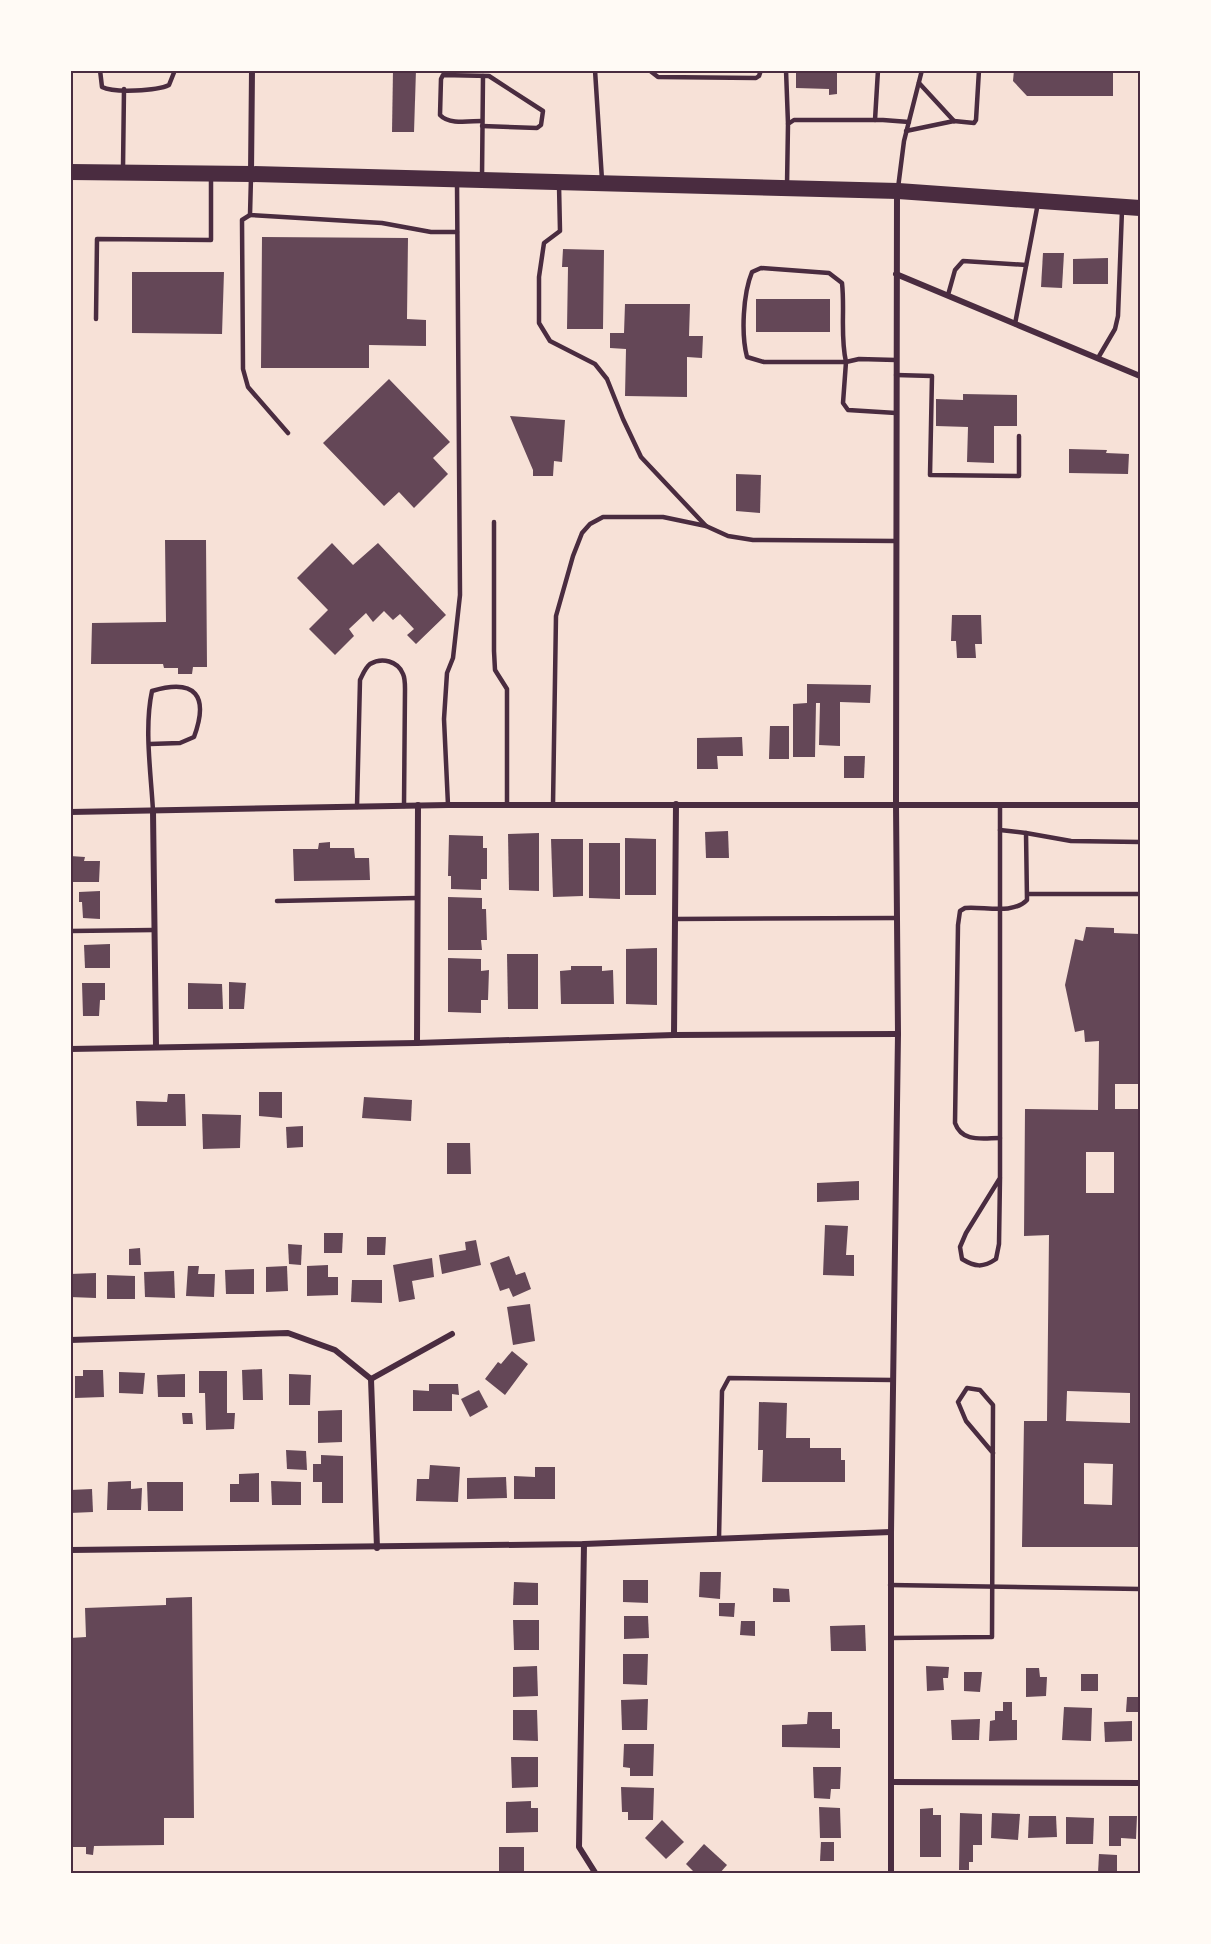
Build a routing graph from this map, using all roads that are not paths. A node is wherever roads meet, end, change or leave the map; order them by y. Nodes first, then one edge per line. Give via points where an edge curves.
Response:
1 (100, 70) edge
2 (175, 70) edge
3 (252, 70) edge
4 (595, 70) edge
5 (649, 70) edge
6 (761, 70) edge
7 (786, 70) edge
8 (878, 70) edge
9 (922, 70) edge
10 (979, 70) edge
11 (483, 76) junction
12 (919, 83) junction
13 (124, 90) junction
14 (875, 120) junction
15 (954, 121) junction
16 (909, 122) junction
17 (482, 123) junction
18 (788, 124) junction
19 (906, 131) junction
20 (70, 172) edge
21 (123, 172) junction
22 (212, 173) junction
23 (251, 174) junction
24 (457, 179) junction
25 (482, 180) junction
26 (559, 182) junction
27 (602, 183) junction
28 (787, 188) junction
29 (897, 191) junction
30 (1038, 201) junction
31 (1122, 207) junction
32 (1140, 208) edge
33 (250, 215) junction
34 (457, 232) junction
35 (1026, 265) junction
36 (896, 274) junction
37 (948, 296) junction
38 (96, 319) dead end
39 (1015, 324) junction
40 (1098, 358) junction
41 (896, 360) junction
42 (846, 362) junction
43 (896, 375) junction
44 (1140, 376) edge
45 (896, 413) junction
46 (288, 433) dead end
47 (1019, 436) dead end
48 (494, 522) dead end
49 (706, 526) junction
50 (896, 541) junction
51 (150, 744) junction
52 (676, 804) junction
53 (896, 804) junction
54 (418, 805) junction
55 (448, 805) junction
56 (507, 805) junction
57 (553, 805) junction
58 (1000, 805) junction
59 (1140, 805) edge
60 (404, 806) junction
61 (357, 807) junction
62 (153, 811) junction
63 (70, 812) edge
64 (1000, 830) junction
65 (1026, 833) junction
66 (1140, 842) edge
67 (1028, 894) junction
68 (1140, 894) edge
69 (416, 898) junction
70 (277, 901) dead end
71 (1001, 908) junction
72 (897, 918) junction
73 (675, 919) junction
74 (154, 930) junction
75 (70, 931) edge
76 (898, 1034) junction
77 (674, 1035) junction
78 (417, 1043) junction
79 (156, 1046) junction
80 (70, 1049) edge
81 (1000, 1138) junction
82 (1000, 1178) junction
83 (452, 1334) dead end
84 (70, 1340) edge
85 (371, 1379) junction
86 (893, 1380) junction
87 (993, 1453) junction
88 (891, 1532) junction
89 (719, 1539) junction
90 (584, 1544) junction
91 (377, 1548) junction
92 (70, 1550) edge
93 (891, 1585) junction
94 (992, 1587) junction
95 (1140, 1589) edge
96 (891, 1638) junction
97 (891, 1782) junction
98 (1140, 1783) edge
99 (596, 1874) edge
100 (891, 1874) edge

1 - 13 lane via 102,87
2 - 13 lane via 169,85 161,89
3 - 23 street
4 - 27 lane
5 - 6 lane via 658,77 756,78
7 - 18 lane
8 - 14 lane
9 - 12 lane
10 - 15 lane via 976,120 970,124
11 - 17 lane
11 - 17 lane via 443,75 440,115 452,121
11 - 17 lane via 489,76 543,111 537,128
12 - 15 lane
12 - 16 lane
13 - 21 lane
14 - 16 lane
14 - 18 lane via 794,120
15 - 19 lane
16 - 19 lane
17 - 25 lane
18 - 28 lane
19 - 29 lane
20 - 21 highway
21 - 22 highway
22 - 23 highway
22 - 38 lane via 211,240 97,239
23 - 24 highway
23 - 33 lane
24 - 25 highway
24 - 34 lane
25 - 26 highway
26 - 27 highway
26 - 49 lane via 560,231 544,243 539,323 550,341 595,364 607,379 641,457
27 - 28 highway
28 - 29 highway
29 - 30 highway
29 - 36 street
30 - 31 highway
30 - 35 lane
31 - 32 highway
31 - 40 lane via 1118,316
33 - 34 lane
33 - 46 lane via 242,220 243,369 248,387
34 - 55 lane via 460,595 453,658 447,673
35 - 37 lane via 963,261 955,270
35 - 39 lane
36 - 37 street
36 - 41 street
37 - 39 street
39 - 40 street
40 - 44 street
41 - 42 lane
41 - 43 street
42 - 42 lane via 842,345 842,283 829,273 760,268 752,272 747,283 743,342 747,357 764,362
42 - 45 lane via 843,403 849,410
43 - 45 street
43 - 47 lane via 932,376 930,475 1019,476
45 - 50 street
48 - 56 lane via 494,651 495,670 507,689
49 - 50 lane via 728,536 753,540
49 - 57 lane via 663,517 603,517 582,533 556,616
50 - 53 street
51 - 51 lane via 152,692 166,687 184,687 194,692 201,704 201,719 194,737
51 - 62 lane
52 - 53 street
52 - 57 street
52 - 73 street
53 - 58 street
53 - 72 street
54 - 55 street
54 - 60 street
54 - 69 street
55 - 56 street
56 - 57 street
58 - 59 street
58 - 64 lane
60 - 61 street
60 - 61 lane via 404,675 398,665 381,660 371,663 360,680
61 - 62 street
62 - 63 street
62 - 74 street
64 - 65 lane
64 - 71 lane
65 - 66 lane via 1071,841
65 - 67 lane
67 - 68 lane
67 - 71 lane via 1024,904
69 - 70 lane
69 - 78 street
71 - 81 lane
71 - 81 lane via 960,911 955,1123 957,1131 965,1136
72 - 73 lane
72 - 76 street
73 - 77 street
74 - 75 lane
74 - 79 street
76 - 77 street
76 - 86 street
77 - 78 street
78 - 79 street
79 - 80 street
81 - 82 lane
82 - 82 lane via 996,1259 987,1265 972,1266 962,1259 960,1247
83 - 85 street
84 - 85 street via 288,1333 335,1350
85 - 91 street
86 - 88 street
86 - 89 lane via 729,1378 722,1391
87 - 87 lane via 993,1405 981,1390 967,1388 958,1402 966,1421
87 - 94 lane
88 - 89 street
88 - 93 street
89 - 90 street
90 - 91 street
90 - 99 street via 579,1847
91 - 92 street
93 - 94 lane
93 - 96 street
94 - 95 lane
94 - 96 lane via 992,1636
96 - 97 street
97 - 98 street
97 - 100 street

